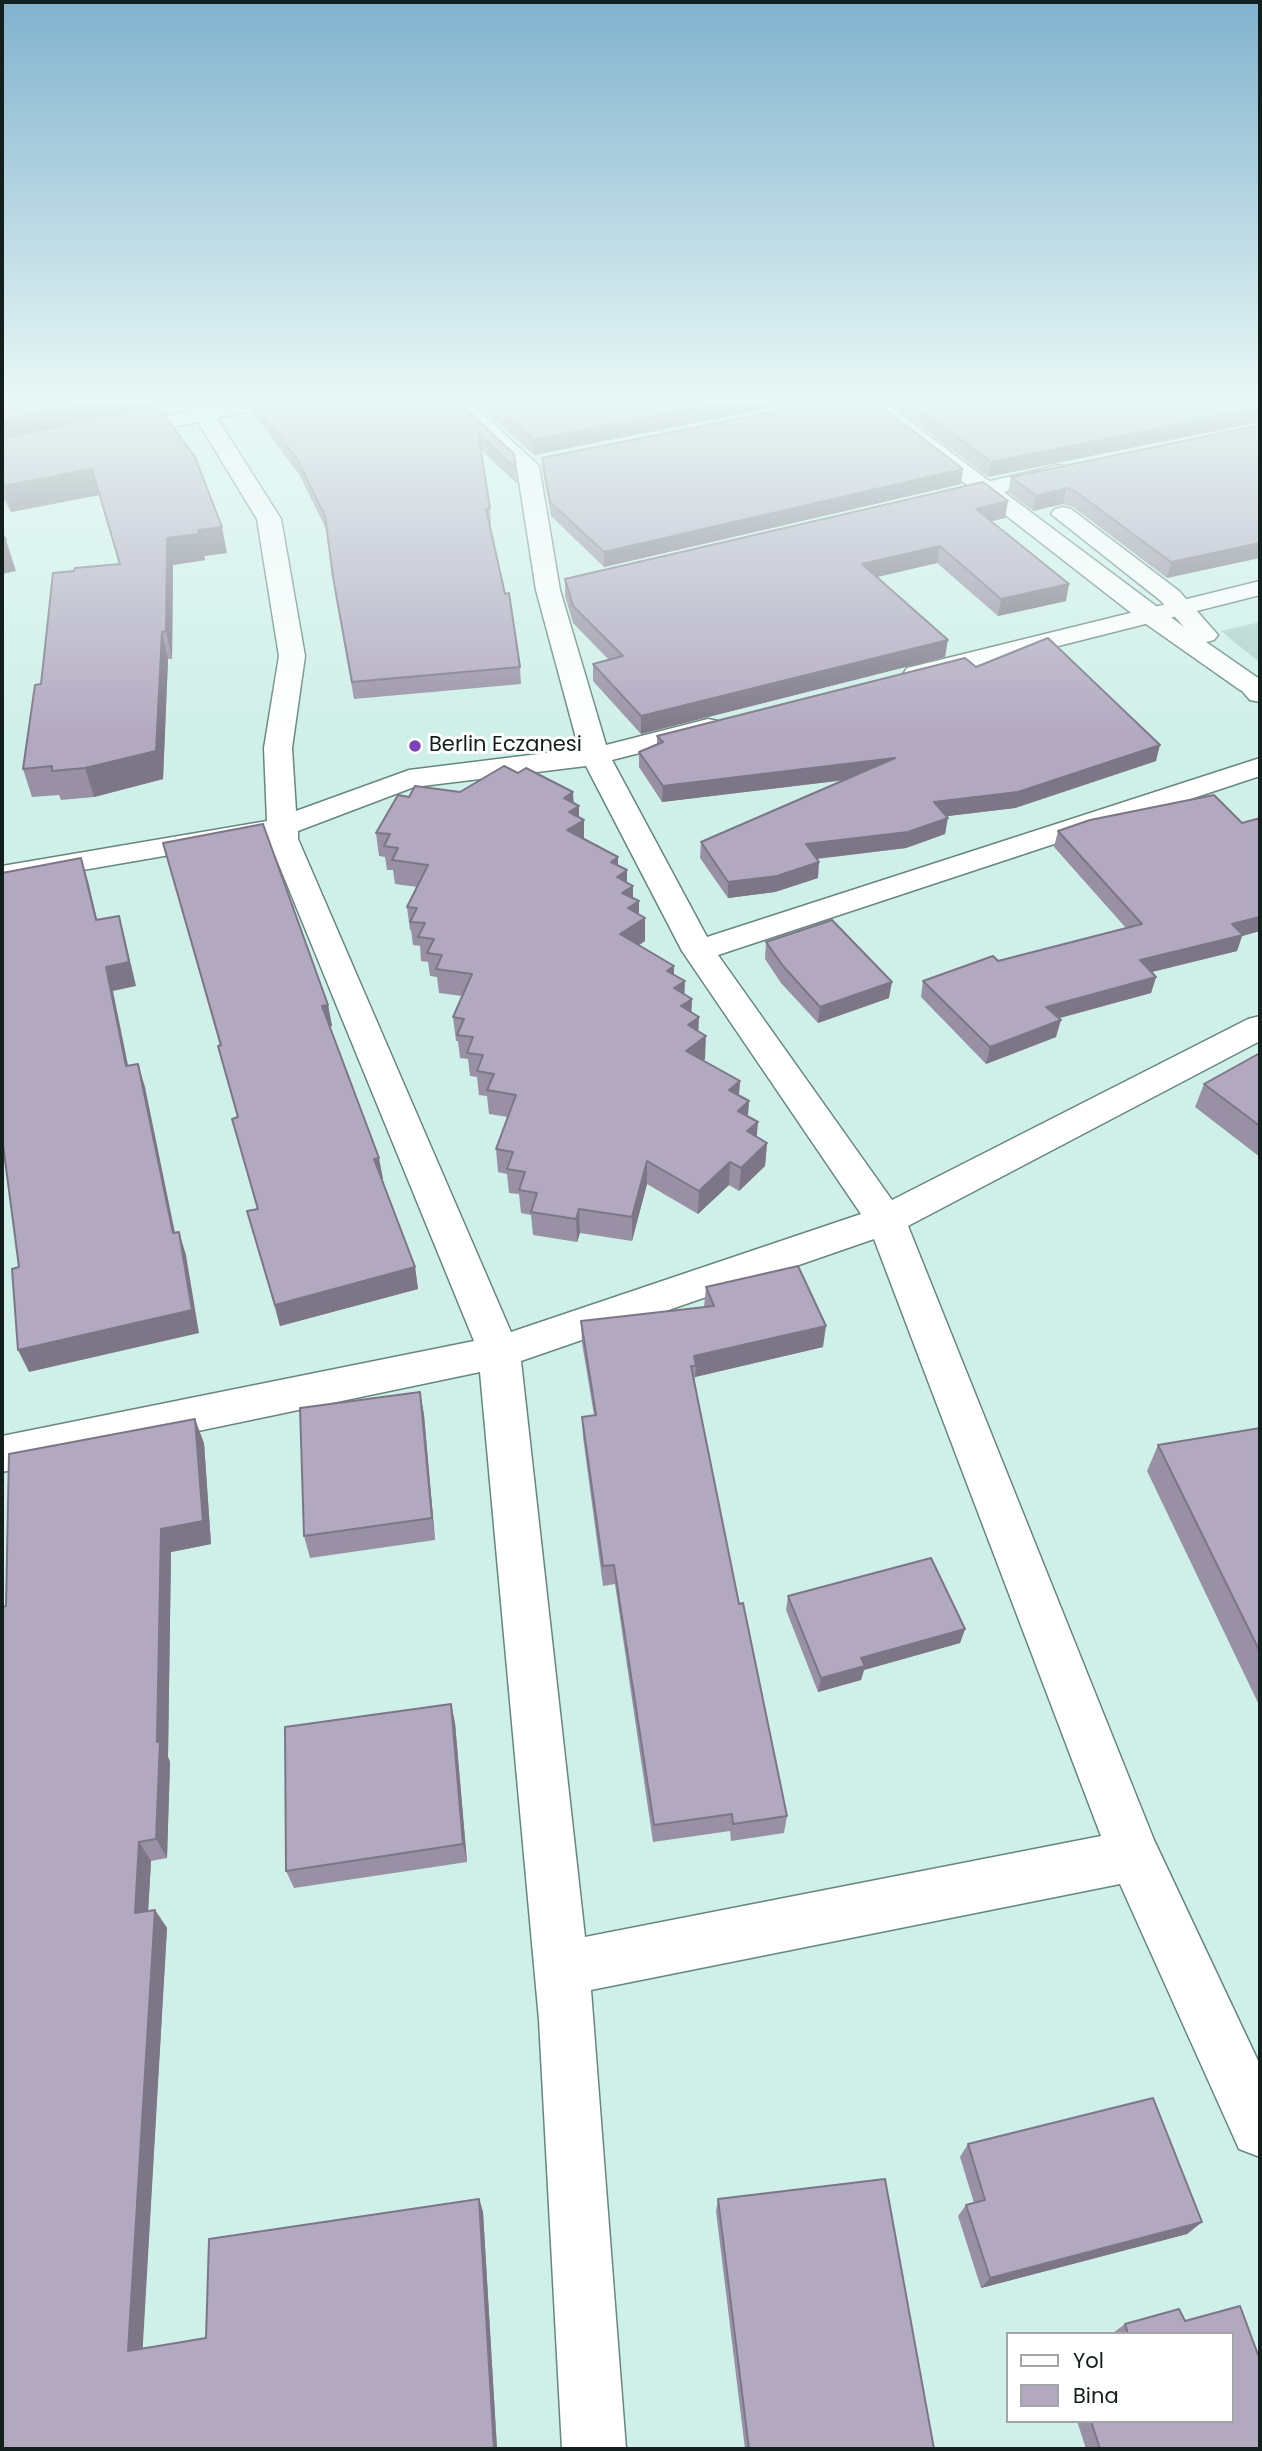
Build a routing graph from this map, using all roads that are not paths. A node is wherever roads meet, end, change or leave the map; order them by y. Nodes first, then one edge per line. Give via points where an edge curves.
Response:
1 (264, 511) edge
2 (550, 511) edge
3 (1017, 511) edge
4 (1059, 511) edge
5 (1260, 588) edge
6 (1179, 606) junction
7 (1148, 614) junction
8 (891, 680) edge
9 (1255, 689) edge
10 (730, 722) edge
11 (595, 756) junction
12 (1260, 767) edge
13 (282, 827) junction
14 (2, 875) edge
15 (698, 951) junction
16 (1260, 1027) edge
17 (886, 1220) junction
18 (499, 1353) junction
19 (2, 1454) edge
20 (1135, 1855) junction
21 (561, 1969) junction
22 (1260, 2128) edge
23 (594, 2449) edge

1 - 13 street via 292,656 278,748
2 - 11 street
3 - 7 street
4 - 6 street
5 - 6 street
6 - 7 street
6 - 9 street
7 - 8 street
7 - 9 street
10 - 11 street
11 - 13 street via 409,779
11 - 15 street
12 - 15 street
13 - 14 street
13 - 18 street via 283,839
15 - 17 street
16 - 17 street
17 - 18 street
17 - 20 street
18 - 19 street
18 - 21 street
20 - 21 street
20 - 22 street
21 - 23 street

